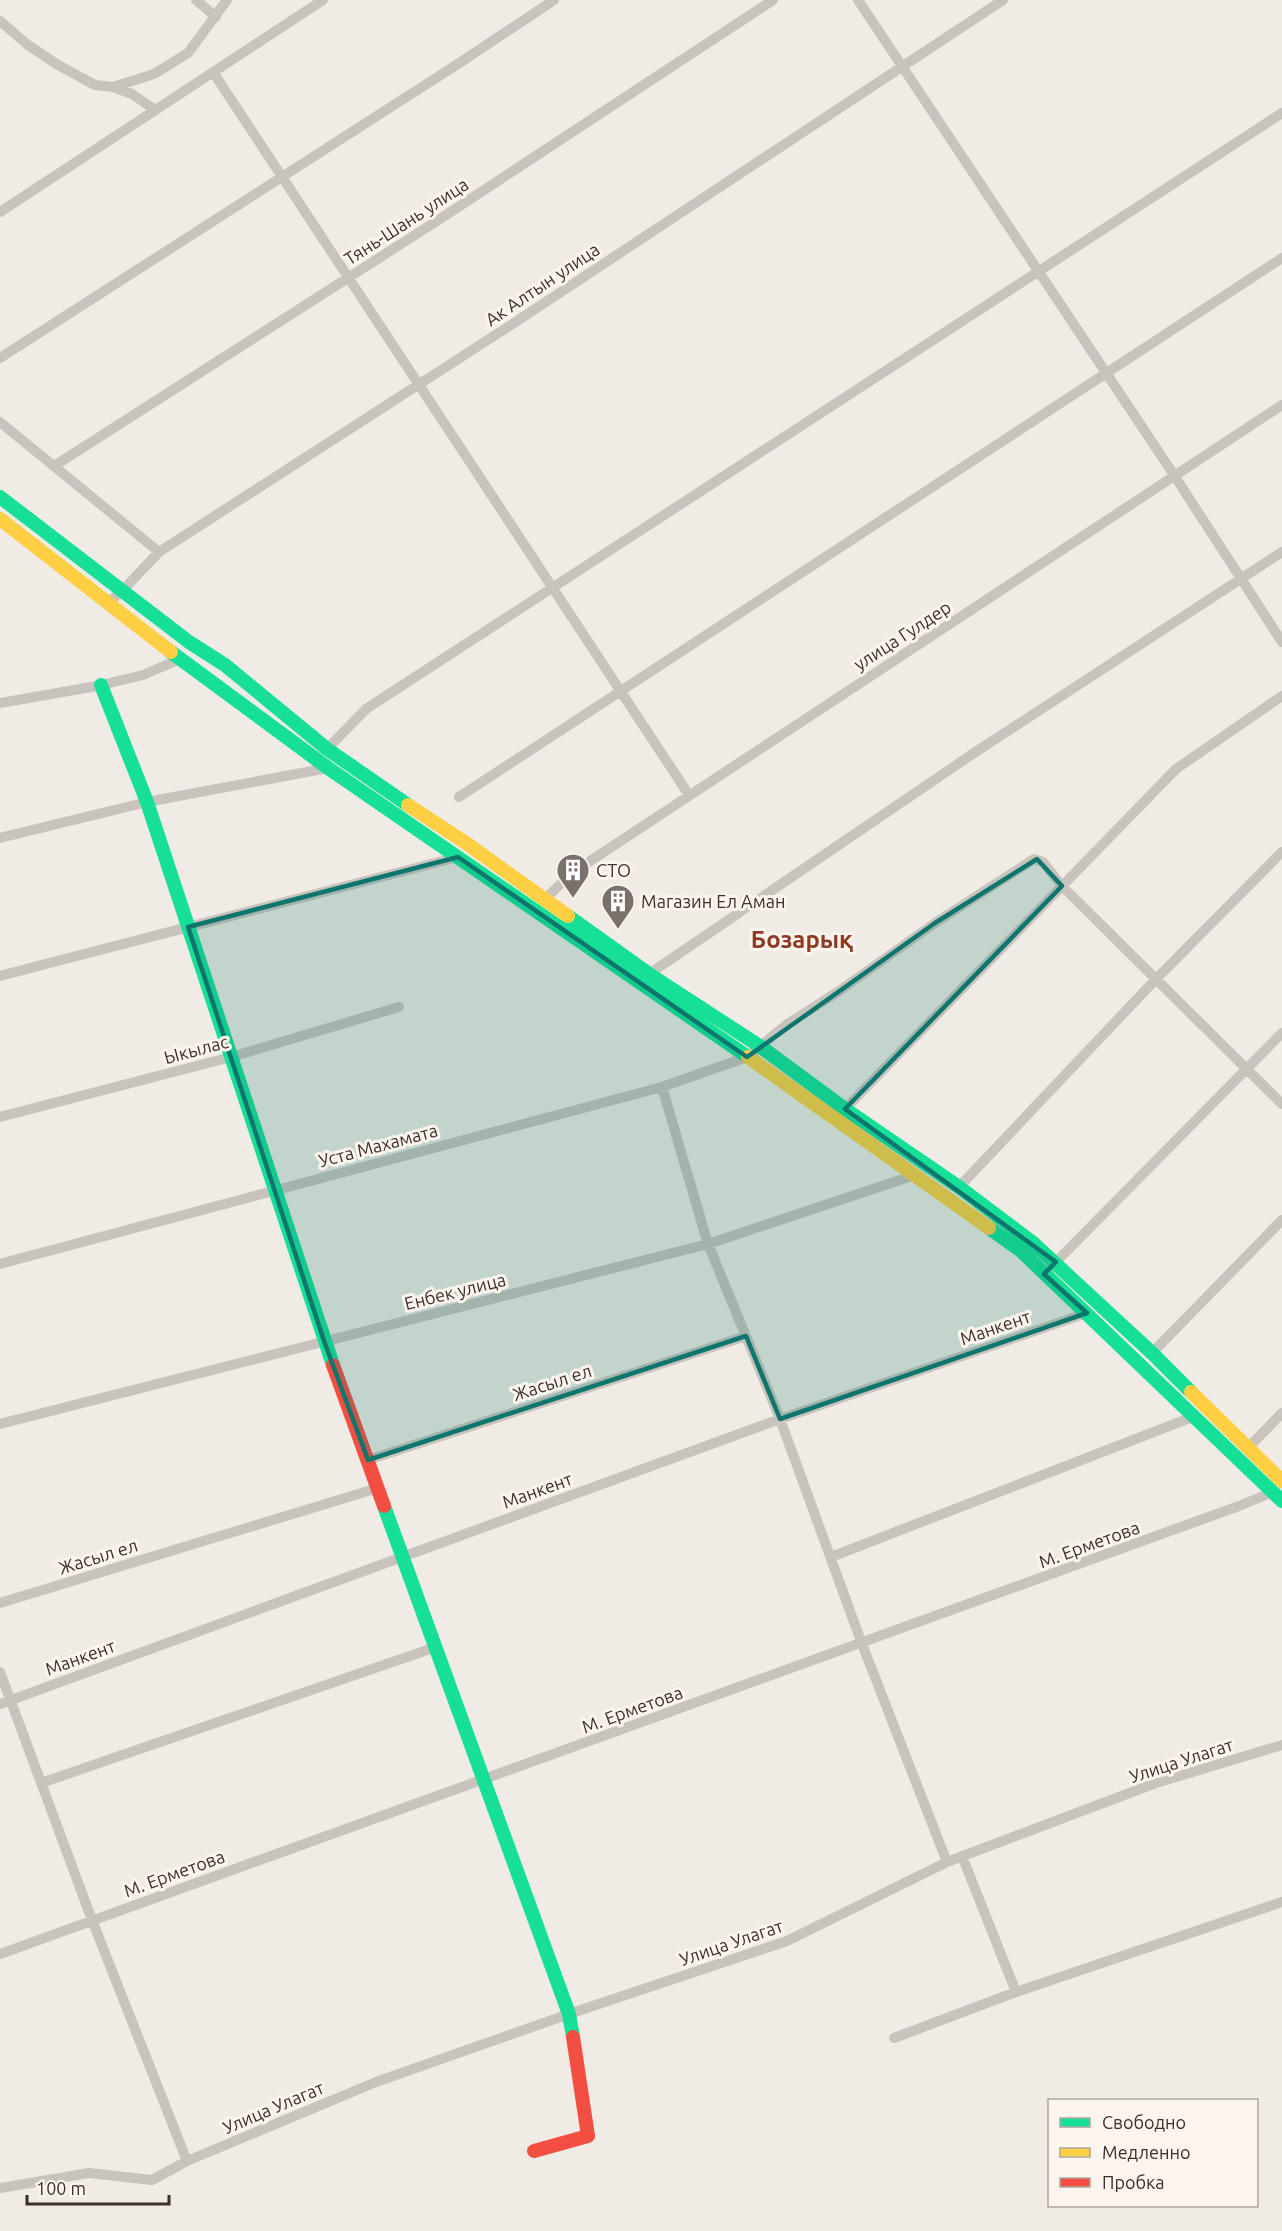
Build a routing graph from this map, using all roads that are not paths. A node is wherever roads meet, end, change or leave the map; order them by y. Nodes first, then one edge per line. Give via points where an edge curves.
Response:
1 (196, 0) edge
2 (227, 0) edge
3 (322, 0) edge
4 (554, 0) edge
5 (773, 0) edge
6 (858, 0) edge
7 (1003, 0) edge
8 (216, 16) junction
9 (0, 21) edge
10 (901, 67) junction
11 (213, 72) junction
12 (113, 87) junction
13 (155, 110) junction
14 (1282, 113) edge
15 (282, 177) junction
16 (0, 212) edge
17 (1282, 258) edge
18 (1038, 271) junction
19 (350, 277) junction
20 (0, 358) edge
21 (1107, 374) junction
22 (419, 384) junction
23 (1282, 405) edge
24 (0, 422) edge
25 (54, 466) junction
26 (1174, 476) junction
27 (0, 497) edge
28 (0, 519) edge
29 (159, 552) junction
30 (1282, 552) edge
31 (1240, 579) junction
32 (552, 588) junction
33 (123, 590) junction
34 (107, 604) junction
35 (1282, 642) edge
36 (180, 659) junction
37 (101, 685) junction
38 (620, 691) junction
39 (1282, 696) edge
40 (0, 703) edge
41 (327, 749) junction
42 (328, 768) junction
43 (689, 795) junction
44 (459, 797) dead end
45 (147, 802) junction
46 (0, 838) edge
47 (1282, 852) edge
48 (458, 857) junction
49 (1062, 886) junction
50 (545, 899) junction
51 (188, 927) junction
52 (649, 974) junction
53 (0, 976) edge
54 (1156, 979) junction
55 (399, 1007) dead end
56 (1282, 1033) edge
57 (760, 1047) junction
58 (231, 1057) junction
59 (747, 1057) junction
60 (1247, 1069) junction
61 (662, 1087) junction
62 (1282, 1104) edge
63 (844, 1109) junction
64 (0, 1117) edge
65 (915, 1175) junction
66 (959, 1187) junction
67 (276, 1189) junction
68 (1282, 1220) edge
69 (708, 1244) junction
70 (1056, 1262) junction
71 (0, 1264) edge
72 (1044, 1274) junction
73 (1087, 1313) junction
74 (746, 1336) junction
75 (324, 1341) junction
76 (1152, 1353) junction
77 (1282, 1413) edge
78 (1195, 1416) junction
79 (780, 1419) junction
80 (0, 1424) edge
81 (1248, 1448) junction
82 (368, 1460) junction
83 (378, 1488) junction
84 (1279, 1491) edge
85 (404, 1556) junction
86 (831, 1557) junction
87 (0, 1603) edge
88 (862, 1644) junction
89 (436, 1647) junction
90 (0, 1672) edge
91 (5, 1702) edge
92 (1282, 1745) edge
93 (483, 1780) junction
94 (42, 1783) junction
95 (962, 1856) junction
96 (947, 1862) junction
97 (1282, 1902) edge
98 (92, 1920) junction
99 (0, 1954) edge
100 (1016, 1992) junction
101 (569, 2014) junction
102 (894, 2038) dead end
103 (534, 2151) dead end
104 (187, 2161) junction
105 (0, 2188) edge

1 - 8 street
2 - 8 street
3 - 11 street
4 - 15 street
5 - 19 street, Тянь-Шань улица
6 - 10 street
7 - 10 street, Ак Алтын улица
8 - 12 street via 188,53 154,74
9 - 12 street via 58,65 95,85
10 - 18 street
10 - 22 street, Ак Алтын улица
11 - 13 street
11 - 15 street
12 - 13 street
13 - 16 street
14 - 18 street
15 - 19 street
15 - 20 street
17 - 21 street
18 - 21 street
18 - 32 street
19 - 22 street
19 - 25 street, Тянь-Шань улица
21 - 26 street
21 - 38 street
22 - 29 street, Ак Алтын улица
22 - 32 street
23 - 26 street, улица Гулдер
24 - 25 street
25 - 29 street
26 - 31 street
26 - 43 street, улица Гулдер
27 - 33 main road
28 - 34 main road
29 - 33 street, Ак Алтын улица
30 - 31 street
31 - 35 street
31 - 52 street via 970,755
32 - 38 street
32 - 41 street via 366,709
33 - 34 street, Ак Алтын улица
33 - 41 main road via 225,665
34 - 36 main road
36 - 37 street via 143,675
36 - 42 main road
37 - 40 street
37 - 45 main road
38 - 43 street
38 - 44 street
39 - 49 street via 1176,769
41 - 50 main road
42 - 45 street
42 - 48 main road
43 - 50 street, улица Гулдер via 572,873
45 - 46 street
45 - 51 main road
47 - 54 street
48 - 51 street
48 - 59 main road
49 - 54 street, Уста Махамата
49 - 57 street, Уста Махамата via 1043,862 1032,859 786,1025
49 - 63 street
50 - 52 main road
51 - 53 street
51 - 58 main road
52 - 57 main road
54 - 60 street, Уста Махамата
54 - 66 street
55 - 58 street, Ыкылас
56 - 60 street
57 - 59 street, Уста Махамата
57 - 63 main road
58 - 64 street, Ыкылас
58 - 67 main road
59 - 61 street, Уста Махамата
59 - 65 main road
60 - 62 street, Уста Махамата
60 - 70 street
61 - 67 street, Уста Махамата
61 - 69 street
63 - 66 main road
65 - 69 street, Енбек улица
65 - 72 main road via 1020,1250
66 - 70 main road
67 - 71 street, Уста Махамата
67 - 75 main road
68 - 76 street
69 - 74 street
69 - 75 street, Енбек улица
70 - 72 street
70 - 76 main road
72 - 73 main road
73 - 78 main road
73 - 79 street, Манкент
74 - 79 street
74 - 82 street, Жасыл ел
75 - 80 street, Енбек улица
75 - 82 main road
76 - 81 main road
77 - 81 street
78 - 84 main road
78 - 86 street
79 - 85 street, Манкент
79 - 86 street
81 - 84 main road
82 - 83 main road
83 - 85 main road
83 - 87 street, Жасыл ел
84 - 88 street, М. Ерметова
85 - 89 main road
85 - 91 street, Манкент
86 - 88 street
88 - 93 street, М. Ерметова
88 - 96 street
89 - 93 main road
89 - 94 street
90 - 91 street
91 - 94 street
92 - 95 street, Улица Улагат via 1156,1783
93 - 98 street, М. Ерметова
93 - 101 main road
94 - 98 street
95 - 96 street, Улица Улагат
95 - 100 street
96 - 101 street, Улица Улагат via 787,1941
97 - 100 street
98 - 99 street, М. Ерметова
98 - 104 street
100 - 102 street
101 - 103 main road via 588,2136
101 - 104 street, Улица Улагат via 376,2082
104 - 105 street, Улица Улагат via 152,2180 89,2173

